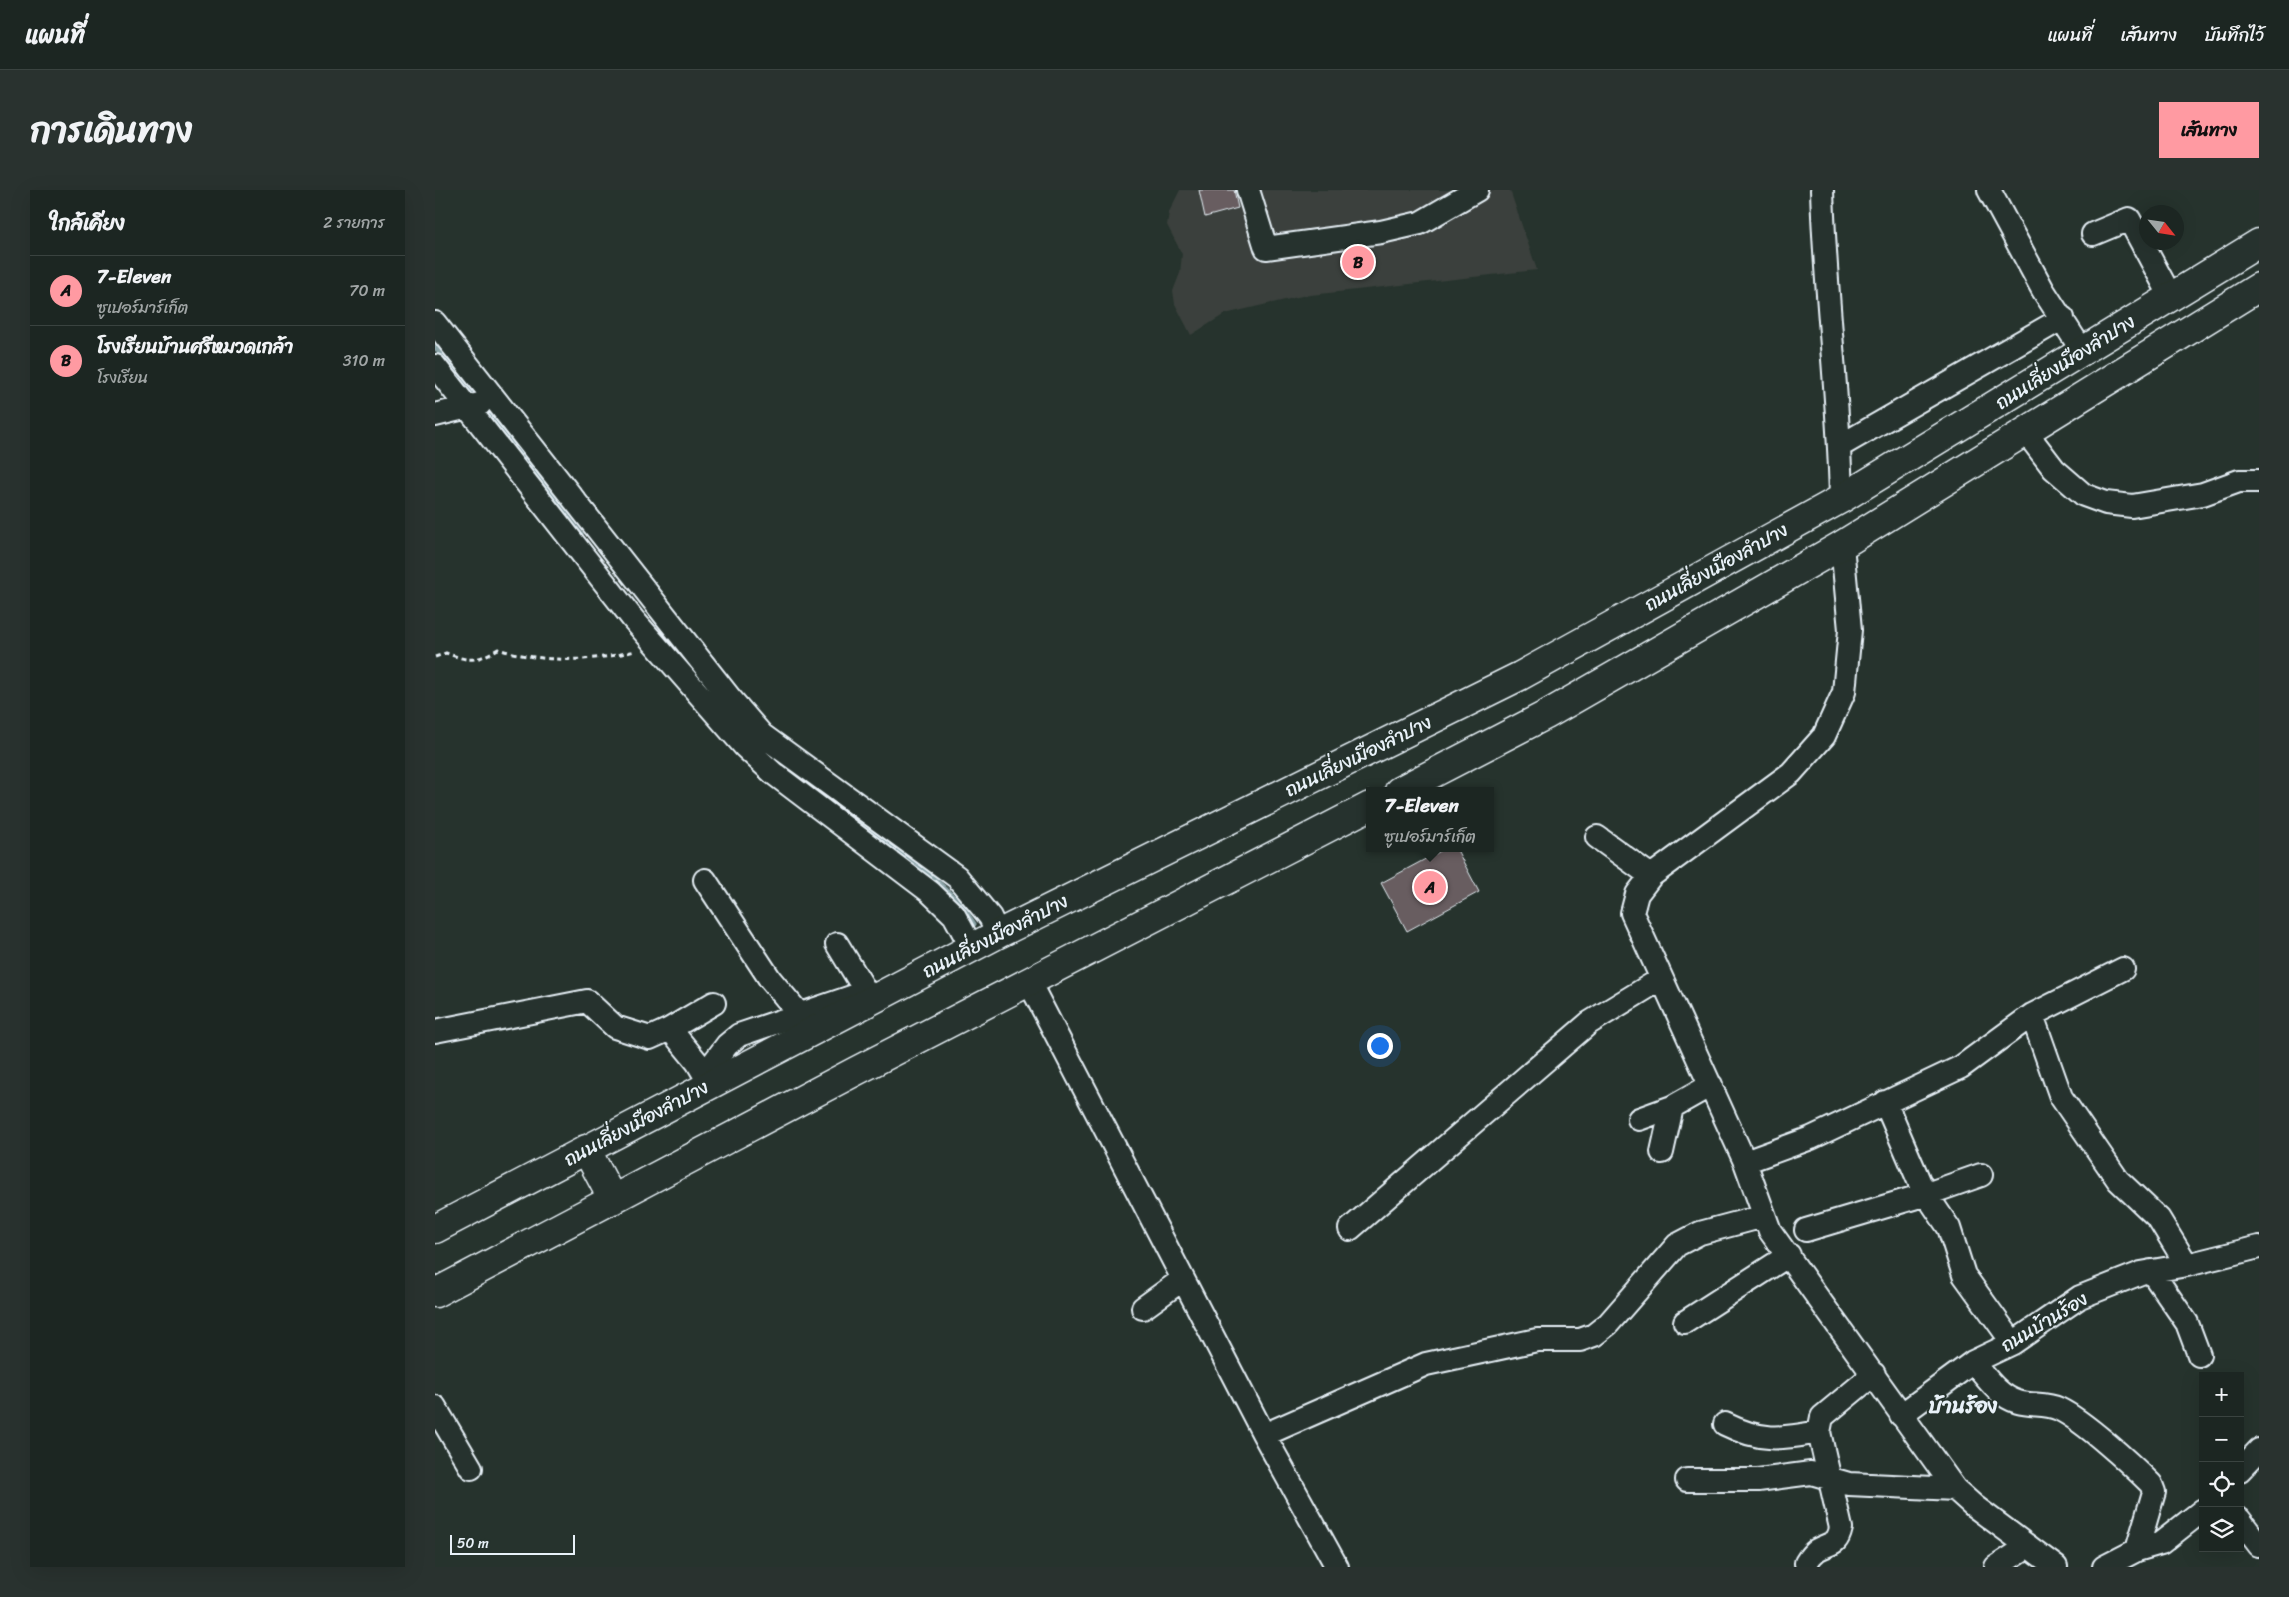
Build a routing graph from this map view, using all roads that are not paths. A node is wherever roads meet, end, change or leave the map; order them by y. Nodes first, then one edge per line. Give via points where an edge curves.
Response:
1 (1249, 190) edge
2 (1477, 190) edge
3 (1821, 190) edge
4 (1989, 190) edge
5 (2093, 234) dead end
6 (2259, 243) edge
7 (2259, 287) edge
8 (2171, 297) junction
9 (2063, 318) junction
10 (435, 324) edge
11 (2120, 328) junction
12 (443, 349) edge
13 (2083, 352) junction
14 (2139, 360) junction
15 (435, 366) edge
16 (495, 399) junction
17 (468, 407) junction
18 (435, 415) edge
19 (2025, 431) junction
20 (1840, 446) junction
21 (2259, 481) edge
22 (1841, 499) junction
23 (1842, 545) junction
24 (655, 602) junction
25 (633, 619) junction
26 (753, 741) junction
27 (1407, 787) edge
28 (848, 798) junction
29 (1366, 808) edge
30 (832, 818) junction
31 (1597, 837) dead end
32 (1651, 876) junction
33 (705, 880) dead end
34 (999, 934) junction
35 (837, 944) dead end
36 (972, 948) junction
37 (2123, 969) dead end
38 (1661, 979) junction
39 (1029, 982) junction
40 (868, 996) junction
41 (713, 1003) dead end
42 (2033, 1016) junction
43 (803, 1023) junction
44 (670, 1029) junction
45 (435, 1031) edge
46 (708, 1079) junction
47 (1711, 1086) junction
48 (1885, 1102) junction
49 (1672, 1107) junction
50 (1639, 1119) dead end
51 (586, 1149) junction
52 (1662, 1152) dead end
53 (1745, 1162) junction
54 (1981, 1175) dead end
55 (1927, 1194) junction
56 (613, 1200) junction
57 (1764, 1216) junction
58 (435, 1229) edge
59 (1350, 1229) dead end
60 (1805, 1230) dead end
61 (2259, 1247) edge
62 (1789, 1255) junction
63 (2187, 1265) junction
64 (2151, 1271) junction
65 (1177, 1283) junction
66 (435, 1293) edge
67 (1143, 1308) dead end
68 (1685, 1322) dead end
69 (2013, 1343) junction
70 (2199, 1355) dead end
71 (1973, 1362) junction
72 (1874, 1374) junction
73 (435, 1407) edge
74 (1901, 1414) junction
75 (1725, 1424) dead end
76 (1819, 1432) junction
77 (1264, 1435) junction
78 (2259, 1450) edge
79 (2244, 1466) edge
80 (471, 1468) dead end
81 (1830, 1477) junction
82 (1687, 1480) dead end
83 (1955, 1489) junction
84 (2199, 1513) edge
85 (2244, 1525) edge
86 (2259, 1545) edge
87 (2029, 1546) junction
88 (2137, 1550) junction
89 (1337, 1567) edge
90 (1807, 1567) edge
91 (1996, 1567) edge
92 (2056, 1567) edge
93 (2104, 1567) edge

1 - 2 street via 1266,248 1381,232 1420,223
3 - 20 street
4 - 9 street via 2043,290
5 - 8 street via 2129,219
6 - 8 highway, ถนนเลี่ยงเมืองลำปาง
7 - 14 highway, ถนนเลี่ยงเมืองลำปาง
8 - 11 highway, ถนนเลี่ยงเมืองลำปาง
9 - 13 street
9 - 20 street
10 - 12 street
11 - 13 highway, ถนนเลี่ยงเมืองลำปาง
11 - 14 highway
12 - 16 street
13 - 22 highway, ถนนเลี่ยงเมืองลำปาง
14 - 19 highway, ถนนเลี่ยงเมืองลำปาง
15 - 17 street
16 - 17 street
16 - 24 street
17 - 18 street
17 - 25 street
19 - 21 street via 2054,469 2084,495 2107,503 2132,506 2203,494 2239,481
19 - 23 highway, ถนนเลี่ยงเมืองลำปาง
20 - 22 street
22 - 34 highway, ถนนเลี่ยงเมืองลำปาง via 1520,676
23 - 27 highway, ถนนเลี่ยงเมืองลำปาง via 1546,715
23 - 32 street via 1851,630 1844,692 1824,736 1791,772
24 - 25 street
24 - 26 street
25 - 26 street
26 - 28 street
26 - 30 street via 773,773
28 - 30 street
28 - 34 street via 957,877 991,917
29 - 39 highway
30 - 36 street via 930,892 954,915
31 - 32 street
32 - 38 street via 1637,894 1633,913
33 - 43 street
34 - 36 highway, ถนนเลี่ยงเมืองลำปาง
35 - 40 street
36 - 40 highway, ถนนเลี่ยงเมืองลำปาง
37 - 42 street
38 - 47 street
38 - 59 street via 1589,1022
39 - 56 highway
39 - 65 street
40 - 43 highway, ถนนเลี่ยงเมืองลำปาง
41 - 44 street
42 - 48 street via 1961,1067
42 - 63 street via 2061,1096 2118,1180 2159,1219
43 - 46 highway, ถนนเลี่ยงเมืองลำปาง
44 - 45 street via 650,1038 615,1027 587,1001
44 - 46 street
46 - 51 highway, ถนนเลี่ยงเมืองลำปาง
47 - 49 street
47 - 53 street
48 - 53 street via 1811,1138
48 - 55 street
49 - 50 street
49 - 52 street
51 - 56 highway
51 - 58 highway, ถนนเลี่ยงเมืองลำปาง
53 - 57 street
54 - 55 street
55 - 60 street
55 - 69 street via 1949,1228 1964,1275
56 - 66 highway
57 - 62 street via 1770,1231
57 - 77 street via 1700,1233 1677,1245 1608,1324 1594,1335 1580,1340 1537,1340 1426,1364
61 - 63 street, ถนนบ้านร้อง
62 - 68 street
62 - 72 street
63 - 64 street, ถนนบ้านร้อง
64 - 69 street, ถนนบ้านร้อง via 2080,1297
64 - 70 street via 2187,1323
65 - 67 street
65 - 77 street
69 - 71 street, ถนนบ้านร้อง
71 - 74 street, ถนนบ้านร้อง
71 - 88 street via 1998,1390 2017,1402 2060,1410 2151,1484 2154,1492
72 - 74 street
72 - 76 street via 1822,1417
73 - 80 street
74 - 83 street
75 - 76 street via 1743,1434 1781,1439
76 - 81 street
77 - 89 street
78 - 79 street
81 - 82 street via 1811,1472 1758,1480
81 - 83 street via 1849,1484
81 - 90 street via 1841,1528 1839,1537 1833,1544 1816,1551 1806,1563
83 - 87 street
84 - 88 street via 2161,1542
85 - 86 street
87 - 91 street
87 - 92 street
88 - 93 street

